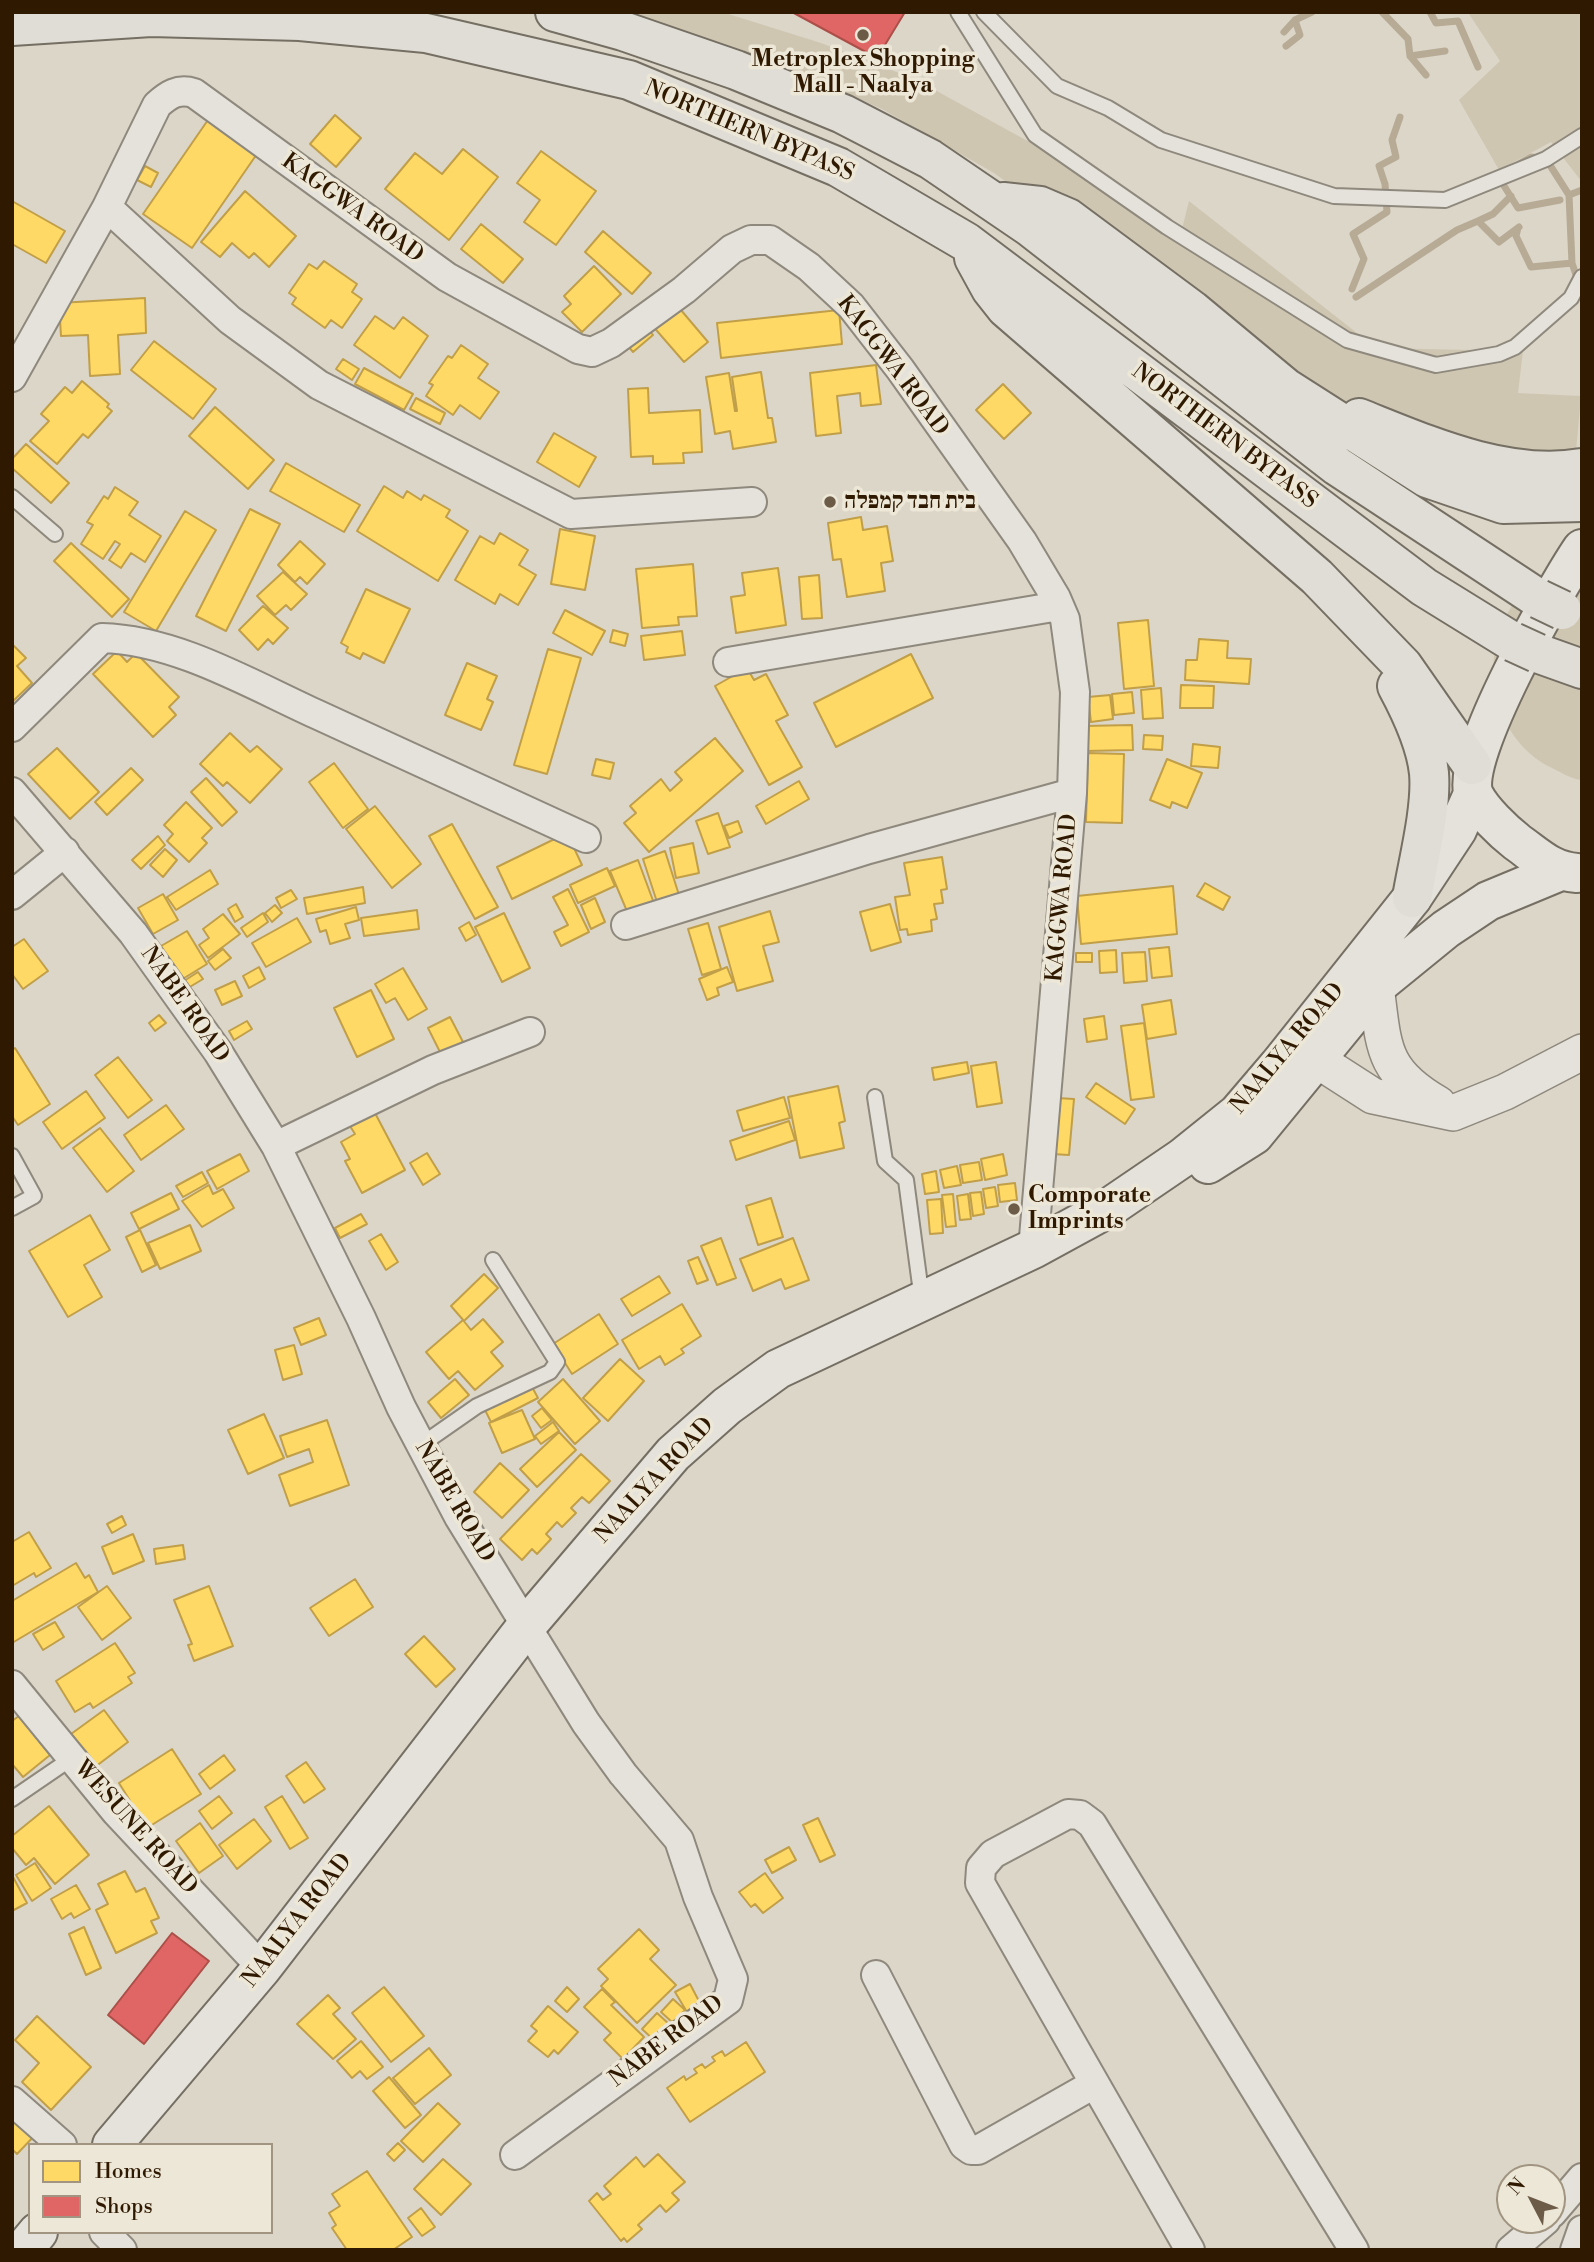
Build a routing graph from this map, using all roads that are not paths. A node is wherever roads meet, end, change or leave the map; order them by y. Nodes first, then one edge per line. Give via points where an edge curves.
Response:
1 (555, 12) edge
2 (958, 12) edge
3 (984, 12) edge
4 (12, 26) edge
5 (1582, 136) edge
6 (990, 200) junction
7 (107, 207) junction
8 (966, 242) junction
9 (1582, 277) edge
10 (12, 377) edge
11 (1286, 388) junction
12 (1582, 468) edge
13 (12, 497) edge
14 (752, 502) dead end
15 (1582, 502) edge
16 (55, 534) dead end
17 (1582, 549) edge
18 (1059, 606) junction
19 (1561, 610) edge
20 (1368, 630) junction
21 (728, 662) dead end
22 (1582, 669) edge
23 (12, 727) edge
24 (1473, 780) junction
25 (12, 792) edge
26 (1072, 793) junction
27 (586, 838) dead end
28 (65, 852) junction
29 (1570, 872) edge
30 (12, 895) edge
31 (1412, 898) junction
32 (626, 925) dead end
33 (1371, 971) junction
34 (530, 1032) dead end
35 (1307, 1051) junction
36 (1582, 1052) edge
37 (875, 1097) dead end
38 (1452, 1113) junction
39 (276, 1146) junction
40 (12, 1156) edge
41 (12, 1208) edge
42 (1033, 1250) junction
43 (493, 1260) dead end
44 (922, 1301) junction
45 (421, 1445) junction
46 (528, 1624) junction
47 (12, 1685) edge
48 (72, 1758) junction
49 (12, 1799) edge
50 (262, 1968) junction
51 (876, 1975) dead end
52 (1094, 2084) junction
53 (12, 2101) edge
54 (60, 2143) edge
55 (114, 2143) edge
56 (515, 2155) dead end
57 (1582, 2178) edge
58 (1566, 2197) edge
59 (1582, 2230) edge
60 (36, 2234) edge
61 (106, 2234) edge
62 (1530, 2234) edge
63 (23, 2250) edge
64 (122, 2250) edge
65 (1190, 2250) edge
66 (1354, 2250) edge
67 (1511, 2250) edge
68 (1576, 2250) edge

1 - 6 highway, NORTHERN BYPASS via 736,70 843,114 930,159
2 - 9 lane via 1035,135 1167,227 1347,340 1436,365 1475,360 1515,346 1572,298
3 - 5 lane via 1057,86 1108,108 1161,140 1334,196 1445,200 1546,159
4 - 8 highway, NORTHERN BYPASS via 151,17 300,21 426,33 629,80 838,167
6 - 11 highway via 1040,205 1068,218 1192,310
6 - 19 highway, NORTHERN BYPASS via 1337,466
7 - 10 street
7 - 14 street via 230,320 319,384 571,514
7 - 18 street, KAGGWA ROAD via 157,106 169,94 184,90 447,277 578,349 592,352 611,344 732,249 751,240 770,240 810,267 851,306 1022,541
8 - 20 highway via 1006,308 1317,577
8 - 22 highway, NORTHERN BYPASS via 1424,587 1525,648
11 - 12 highway via 1470,457 1522,470
11 - 15 highway via 1427,478 1503,504
13 - 16 lane
17 - 24 main road via 1529,638
18 - 21 street
18 - 26 street, KAGGWA ROAD via 1065,619 1074,692
20 - 24 highway via 1403,666
20 - 31 highway via 1413,716 1429,773
23 - 27 street via 102,638 125,639 196,661 254,686
24 - 29 main road via 1504,832
24 - 31 main road via 1457,830
25 - 28 street, NABE ROAD
26 - 32 street via 869,849
26 - 42 street, KAGGWA ROAD
28 - 30 street
28 - 39 street, NABE ROAD via 133,933 218,1052
29 - 33 main road via 1488,901
31 - 33 main road
33 - 35 main road, NAALYA ROAD
33 - 38 street via 1384,1051 1415,1091
34 - 39 street via 433,1070
35 - 38 street via 1373,1096
35 - 42 main road, NAALYA ROAD via 1254,1135 1202,1168 1110,1207
36 - 38 street via 1505,1092
37 - 44 lane via 885,1161 906,1180
39 - 45 street, NABE ROAD
40 - 41 lane via 34,1196
42 - 44 main road, NAALYA ROAD
43 - 45 lane via 557,1362 550,1372 477,1406
44 - 46 main road, NAALYA ROAD via 778,1369 727,1406 673,1454
45 - 46 street, NABE ROAD via 459,1517
46 - 50 main road, NAALYA ROAD
46 - 56 street, NABE ROAD via 586,1723 679,1840 733,1979 728,2000
47 - 48 street, WESUNE ROAD
48 - 49 lane
48 - 50 street, WESUNE ROAD via 116,1812
50 - 55 main road, NAALYA ROAD
51 - 52 street via 964,2145 971,2150
52 - 65 street
52 - 66 street via 980,1883 981,1868 993,1854 1068,1814 1080,1815 1092,1824
53 - 54 street
57 - 58 street
59 - 68 street
60 - 63 main road
61 - 64 street
62 - 67 street

